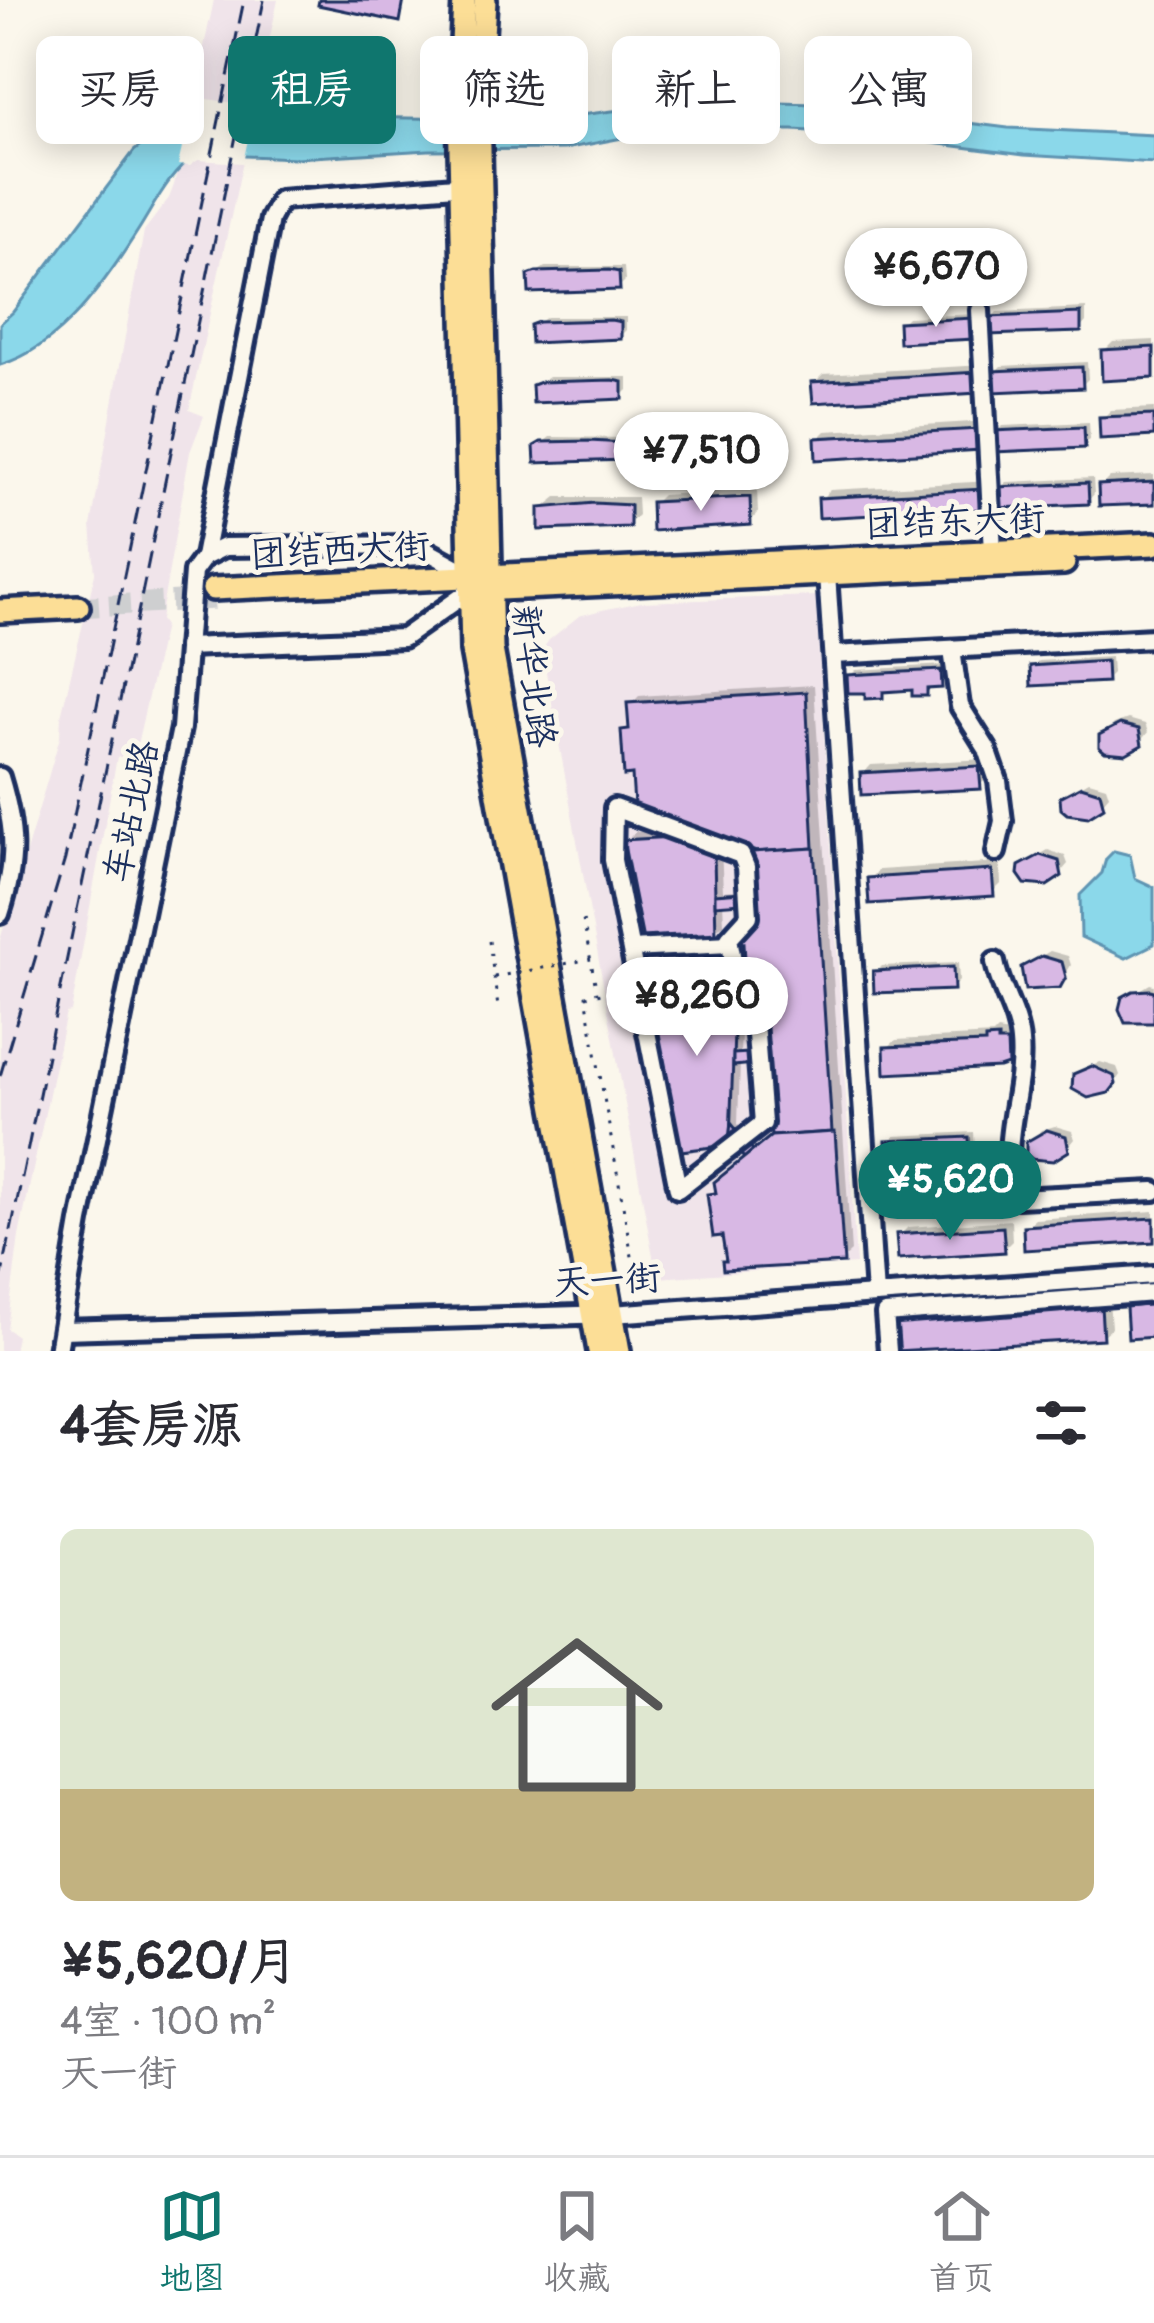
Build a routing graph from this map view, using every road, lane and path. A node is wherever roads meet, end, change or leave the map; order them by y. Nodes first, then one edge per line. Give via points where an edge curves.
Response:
1 (476, 1) edge
2 (471, 185) junction
3 (980, 310) dead end
4 (1154, 544) edge
5 (993, 551) junction
6 (204, 557) junction
7 (1154, 559) edge
8 (827, 574) junction
9 (481, 582) junction
10 (214, 594) tunnel mouth
11 (0, 601) edge
12 (0, 611) edge
13 (1154, 638) edge
14 (187, 647) junction
15 (952, 650) junction
16 (832, 656) junction
17 (0, 778) edge
18 (996, 852) dead end
19 (0, 914) edge
20 (583, 920) dead end
21 (489, 941) dead end
22 (730, 944) junction
23 (631, 949) junction
24 (590, 959) junction
25 (995, 962) dead end
26 (734, 968) junction
27 (494, 977) junction
28 (637, 983) junction
29 (597, 993) junction
30 (498, 1007) dead end
31 (1154, 1192) edge
32 (1154, 1275) edge
33 (1111, 1287) junction
34 (1154, 1293) edge
35 (874, 1295) junction
36 (642, 1312) junction
37 (602, 1314) junction
38 (62, 1330) junction
39 (58, 1351) edge
40 (599, 1351) edge
41 (620, 1351) edge
42 (888, 1351) edge

1 - 2 main road, 新华北路
2 - 6 street, 车站北路 via 280,200
2 - 9 main road, 新华北路
3 - 5 street
4 - 5 main road, 团结东大街
5 - 9 main road, 团结东大街
6 - 9 street via 237,546 416,545
6 - 14 street, 车站北路 via 193,572
7 - 8 main road, 团结东大街
8 - 9 main road, 团结东大街
8 - 16 street
9 - 10 main road, 团结西大街
9 - 14 street via 403,638
9 - 37 main road, 新华北路 via 472,651
11 - 12 main road via 78,602
13 - 15 street
14 - 38 street, 车站北路 via 181,728
15 - 16 street
15 - 18 street via 960,706 998,782 1003,821
16 - 35 street
17 - 19 street via 14,872
20 - 24 path
21 - 27 path
22 - 23 street
22 - 23 street via 749,916 741,855 614,808 613,860
22 - 26 street
23 - 28 street
24 - 27 path, bridge
24 - 29 path
25 - 31 street via 1020,1040 1009,1136 1018,1198
26 - 28 street
26 - 28 street via 753,997 763,1123 679,1189
27 - 30 path
28 - 29 path
29 - 36 path via 586,996
32 - 33 street, 天一街
33 - 34 street
33 - 35 street, 天一街
33 - 42 street via 885,1314
35 - 36 street, 天一街
36 - 37 street, 天一街
37 - 38 street, 天一街
37 - 40 main road, 新华北路
37 - 41 main road, 新华北路
38 - 39 street, 车站北路

